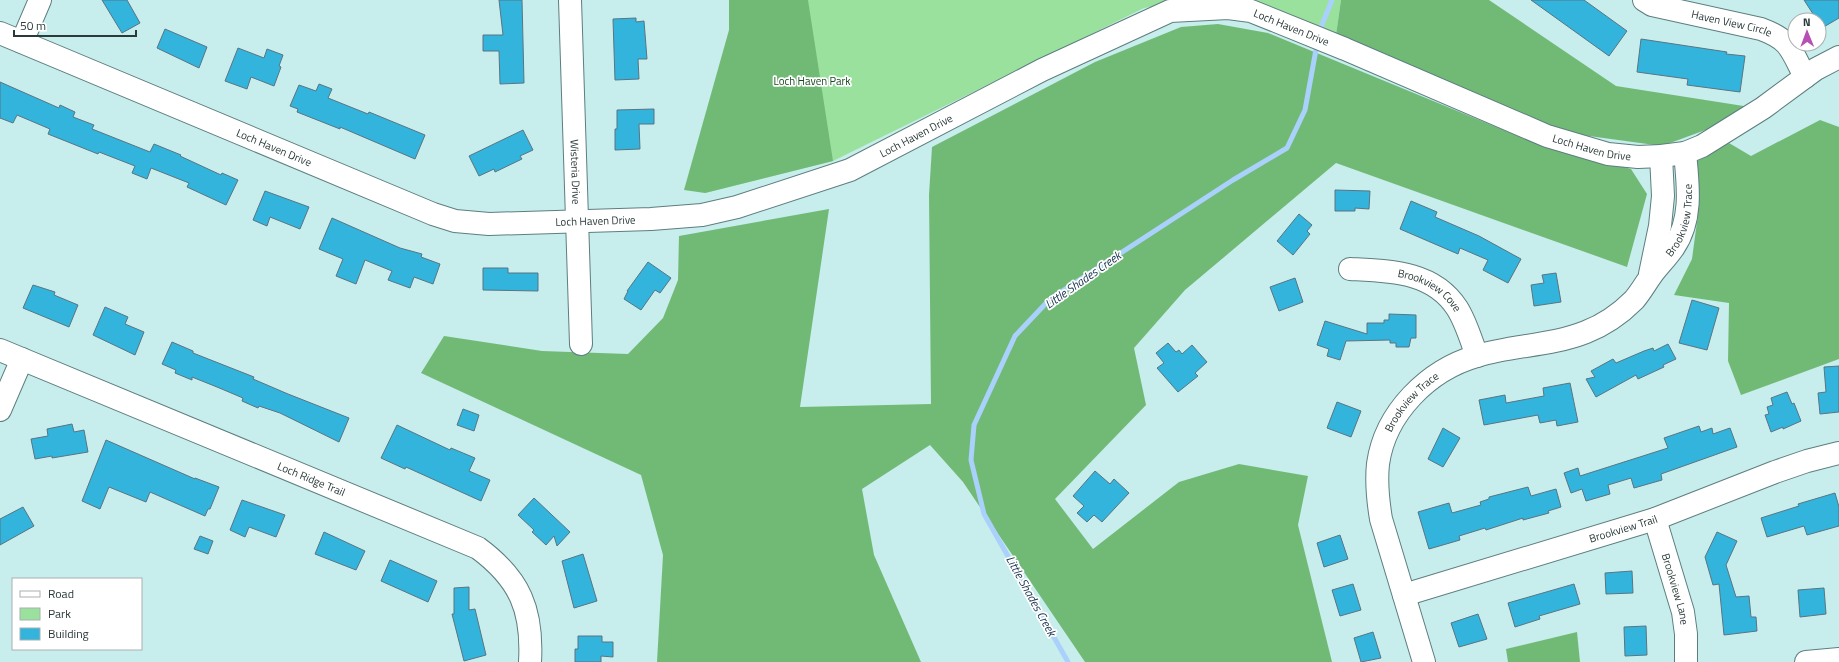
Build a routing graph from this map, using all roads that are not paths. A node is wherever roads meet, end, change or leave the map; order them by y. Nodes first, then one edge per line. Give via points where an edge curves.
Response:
1 (40, 0) edge
2 (570, 0) edge
3 (1644, 0) edge
4 (0, 33) edge
5 (22, 42) junction
6 (1839, 57) edge
7 (1805, 77) junction
8 (1685, 153) junction
9 (1661, 156) junction
10 (576, 220) junction
11 (1350, 269) dead end
12 (1648, 279) junction
13 (580, 344) dead end
14 (0, 350) edge
15 (1477, 356) junction
16 (22, 360) junction
17 (0, 410) edge
18 (1839, 454) edge
19 (1655, 518) junction
20 (1404, 595) junction
21 (1839, 659) edge
22 (530, 662) edge
23 (1424, 662) edge
24 (1686, 662) edge
25 (1806, 662) edge

1 - 5 street
2 - 10 street, Wisteria Drive
3 - 7 street, Haven View Circle via 1652,5 1778,34 1788,44
4 - 5 street, Loch Haven Drive
5 - 10 street, Loch Haven Drive via 455,221 489,224
6 - 7 street
7 - 8 street, Loch Haven Drive via 1729,130
8 - 9 street, Loch Haven Drive
8 - 12 street, Brookview Trace via 1688,208 1684,228 1675,246
9 - 10 street, Loch Haven Drive via 1608,154 1547,136 1251,11 1228,8 1170,11 1042,70 850,170 737,207 702,215
9 - 12 street, Brookview Trace via 1663,196 1660,226
10 - 13 street, Wisteria Drive
11 - 15 street, Brookview Cove via 1395,271 1414,276 1444,292 1457,308
12 - 15 street, Brookview Trace via 1634,299 1620,312 1586,332
14 - 16 street, Loch Ridge Trail
15 - 20 street, Brookview Trace via 1453,365 1419,389 1396,416 1385,441 1379,463 1378,502
16 - 17 street
16 - 22 street, Loch Ridge Trail via 478,548 504,570 523,599 529,621
18 - 19 street, Brookview Trail via 1801,463
19 - 20 street, Brookview Trail
19 - 24 street, Brookview Lane via 1683,612
20 - 23 street, Brookview Trace
21 - 25 street

